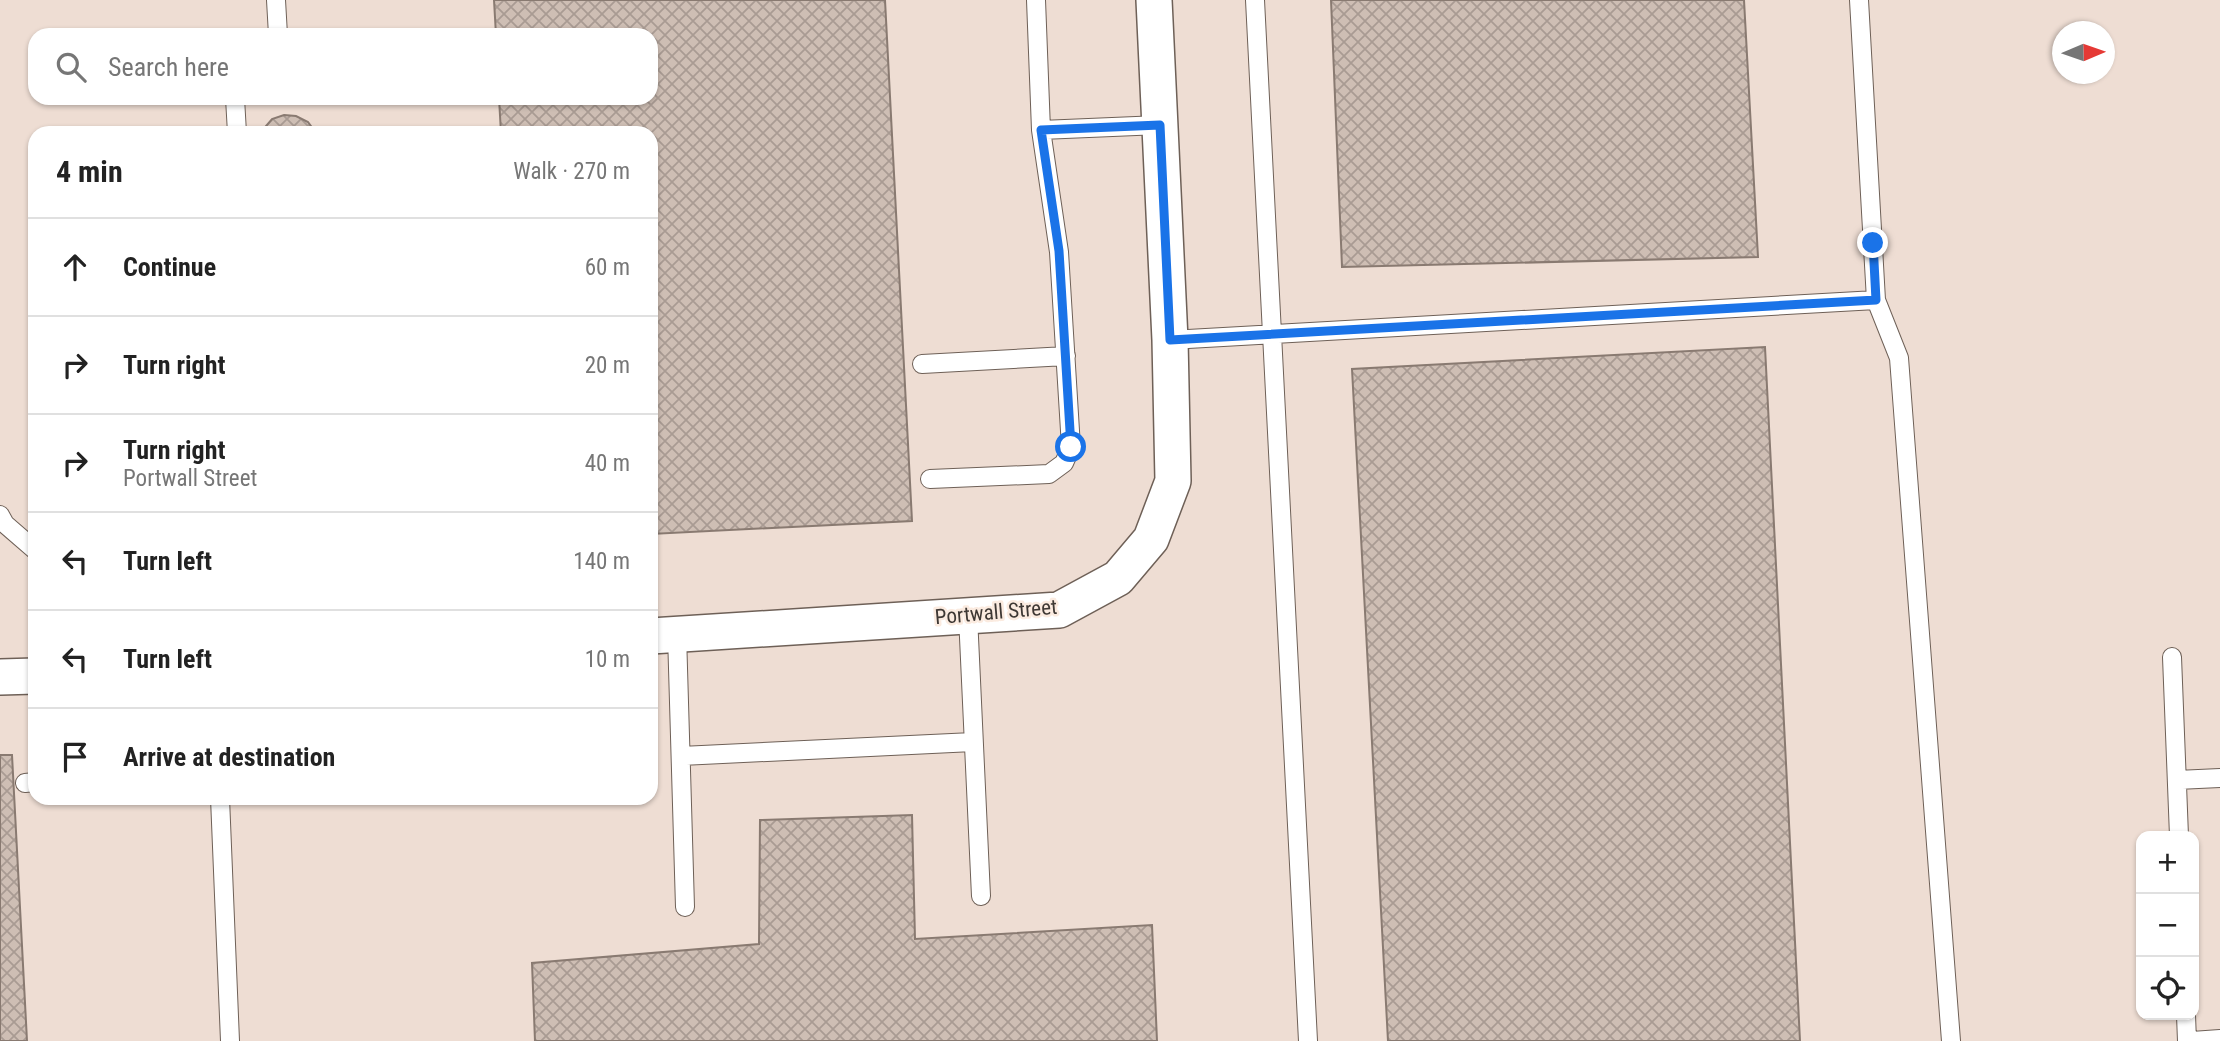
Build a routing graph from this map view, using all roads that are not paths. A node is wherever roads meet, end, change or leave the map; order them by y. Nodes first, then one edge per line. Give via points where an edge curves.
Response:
1 (276, 0) edge
2 (1036, 0) edge
3 (1154, 0) edge
4 (1255, 0) edge
5 (1860, 0) edge
6 (278, 28) edge
7 (235, 105) edge
8 (1160, 125) junction
9 (237, 126) edge
10 (1041, 130) junction
11 (1876, 300) junction
12 (1270, 335) junction
13 (1170, 340) junction
14 (1066, 356) junction
15 (922, 365) dead end
16 (930, 479) dead end
17 (0, 515) edge
18 (28, 544) edge
19 (968, 616) junction
20 (664, 635) edge
21 (2172, 657) dead end
22 (28, 676) edge
23 (0, 677) edge
24 (973, 742) junction
25 (681, 756) junction
26 (2220, 778) edge
27 (2177, 780) junction
28 (220, 805) edge
29 (2179, 831) edge
30 (981, 896) dead end
31 (685, 908) dead end
32 (2187, 1020) edge
33 (2220, 1040) edge
34 (230, 1041) edge
35 (1308, 1041) edge
36 (1951, 1041) edge
37 (2190, 1041) edge

1 - 6 lane
2 - 10 lane
3 - 8 street, Portwall Street
4 - 12 lane
5 - 11 lane
7 - 9 lane
8 - 10 lane
8 - 13 street, Portwall Street
10 - 14 lane via 1059,251
11 - 12 lane
11 - 36 lane via 1899,358
12 - 13 lane
12 - 35 lane
13 - 19 street, Portwall Street via 1173,481 1152,539 1118,578 1059,610
14 - 15 lane
14 - 16 lane via 1071,447 1064,463 1049,474
17 - 18 lane
19 - 20 street, Portwall Street
19 - 24 lane
20 - 25 lane
21 - 27 lane
22 - 23 street
24 - 25 lane
24 - 30 lane
25 - 31 lane
26 - 27 lane
27 - 29 lane
28 - 34 lane
32 - 37 lane
33 - 37 lane

